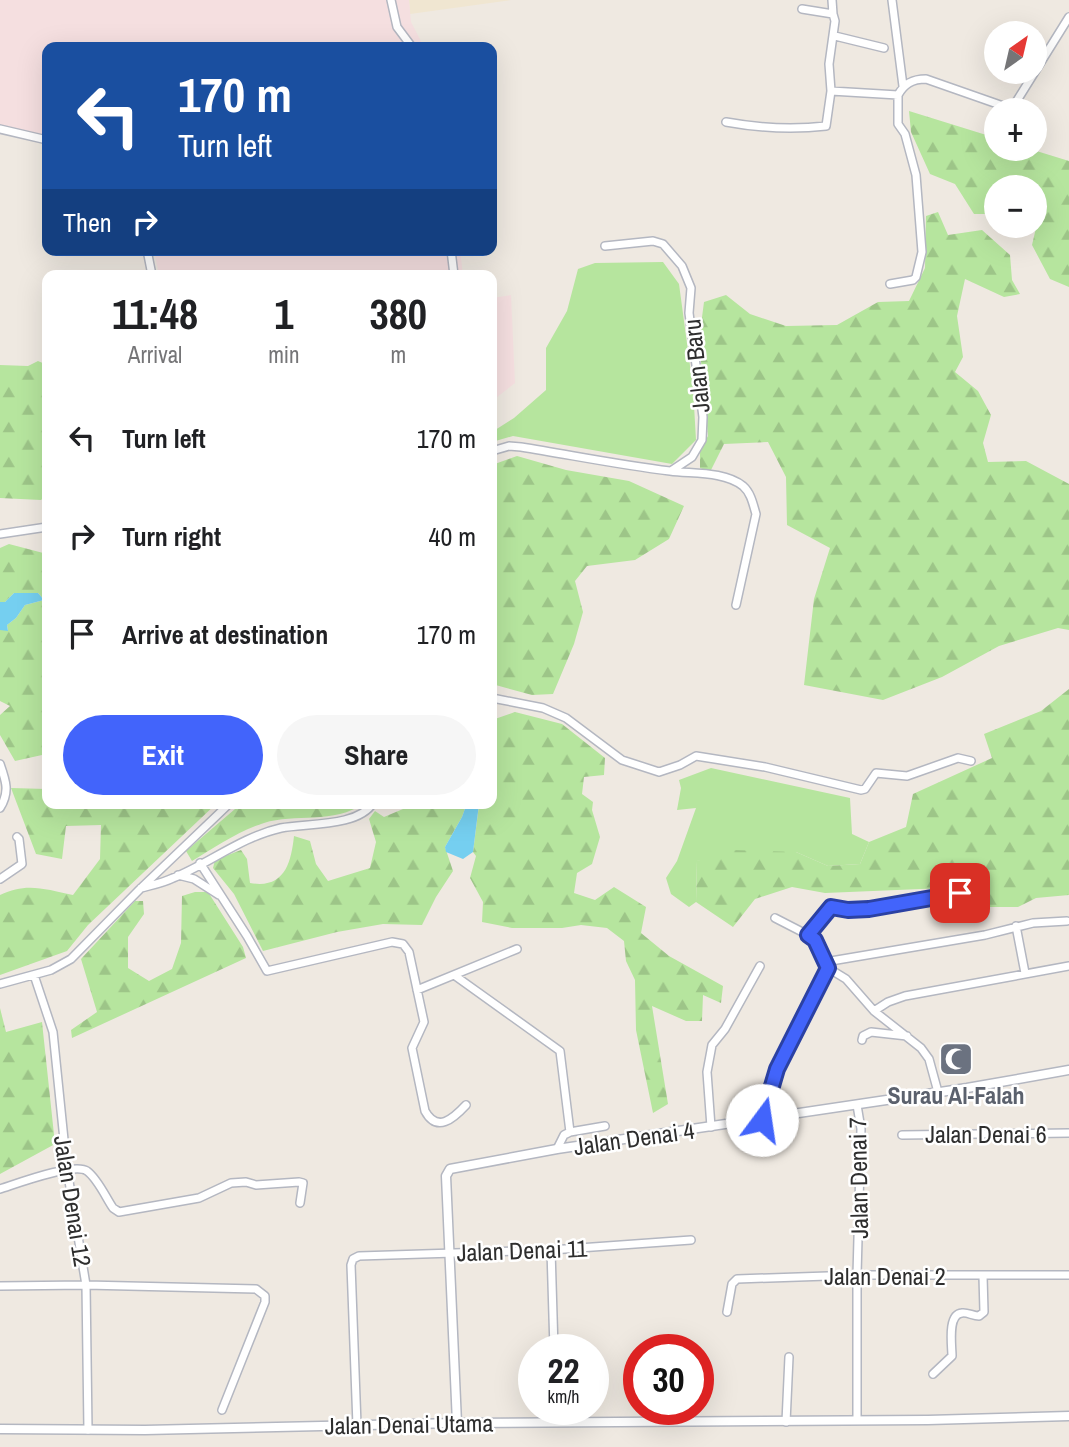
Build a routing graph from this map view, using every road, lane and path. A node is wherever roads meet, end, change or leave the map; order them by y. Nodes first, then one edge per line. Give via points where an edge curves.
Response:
1 (391, 0) edge
2 (832, 0) edge
3 (892, 0) edge
4 (802, 9) dead end
5 (833, 14) junction
6 (1069, 17) edge
7 (835, 36) junction
8 (408, 42) edge
9 (884, 48) dead end
10 (903, 86) junction
11 (831, 91) junction
12 (898, 95) junction
13 (726, 122) dead end
14 (0, 128) edge
15 (42, 139) edge
16 (605, 246) dead end
17 (890, 284) dead end
18 (497, 450) edge
19 (670, 471) junction
20 (42, 528) edge
21 (0, 534) edge
22 (736, 605) dead end
23 (497, 699) edge
24 (971, 761) dead end
25 (0, 764) edge
26 (4, 794) edge
27 (0, 808) edge
28 (224, 809) edge
29 (366, 809) edge
30 (17, 837) dead end
31 (200, 863) junction
32 (178, 875) junction
33 (0, 879) edge
34 (140, 889) junction
35 (960, 893) dead end
36 (222, 897) junction
37 (775, 918) dead end
38 (1067, 921) dead end
39 (1016, 926) junction
40 (808, 935) junction
41 (517, 949) dead end
42 (826, 965) junction
43 (760, 966) dead end
44 (1069, 967) edge
45 (1024, 973) junction
46 (34, 975) junction
47 (454, 975) junction
48 (0, 984) edge
49 (418, 990) junction
50 (874, 1011) junction
51 (908, 1036) junction
52 (862, 1040) dead end
53 (1069, 1070) edge
54 (938, 1092) junction
55 (466, 1105) dead end
56 (857, 1105) junction
57 (762, 1120) junction
58 (606, 1126) dead end
59 (712, 1127) junction
60 (570, 1132) junction
61 (1069, 1133) edge
62 (902, 1135) dead end
63 (557, 1149) junction
64 (67, 1169) junction
65 (0, 1189) edge
66 (300, 1203) dead end
67 (691, 1240) dead end
68 (551, 1250) junction
69 (451, 1252) junction
70 (857, 1275) junction
71 (1069, 1275) edge
72 (983, 1276) junction
73 (86, 1284) junction
74 (0, 1286) edge
75 (727, 1312) dead end
76 (554, 1334) edge
77 (789, 1357) dead end
78 (933, 1374) dead end
79 (222, 1410) dead end
80 (1069, 1416) edge
81 (857, 1419) junction
82 (518, 1422) edge
83 (609, 1422) edge
84 (786, 1422) junction
85 (457, 1423) junction
86 (357, 1425) junction
87 (0, 1429) edge
88 (88, 1430) junction

1 - 8 street via 397,27
2 - 5 street
3 - 10 street
4 - 5 street
5 - 7 street
6 - 10 street via 1013,107 926,79
7 - 9 street
7 - 11 street
10 - 12 street
11 - 12 street
11 - 13 street via 826,126 794,129
12 - 17 street via 898,124 916,175 922,252 916,277
14 - 15 street
16 - 19 street, Jalan Baru via 663,244 682,266 691,288 689,313 702,440 692,457
18 - 19 street via 521,447
19 - 22 street via 732,480 744,486 752,499 756,514
20 - 21 street
23 - 24 street via 543,708 566,718 622,760 659,772 696,756 861,790 876,773 907,776 958,758
25 - 26 street
26 - 27 street
28 - 34 street
29 - 31 street via 347,820 260,833
30 - 33 street via 22,864
31 - 32 street
31 - 36 street
32 - 34 street
32 - 36 street via 194,879
34 - 46 street via 71,959
35 - 40 street via 869,909 831,907
36 - 49 street via 267,971 400,943 409,952
37 - 40 street
38 - 39 street
39 - 42 street
39 - 45 street
40 - 42 street
41 - 47 street
42 - 50 street via 846,979
42 - 57 street via 777,1069
43 - 59 street via 712,1045 707,1072
44 - 45 street
45 - 50 street via 890,1000
46 - 48 street
46 - 64 street, Jalan Denai 12 via 53,1032
47 - 49 street
47 - 60 street via 560,1051
49 - 55 street via 424,1022 412,1052 425,1111 434,1123 441,1123
50 - 51 street
51 - 52 street via 871,1032
51 - 54 street via 929,1059
53 - 54 street, Jalan Denai 4
54 - 56 street, Jalan Denai 4
56 - 57 street, Jalan Denai 4
56 - 70 street, Jalan Denai 7 via 861,1129
57 - 59 street, Jalan Denai 4
58 - 60 street
59 - 63 street, Jalan Denai 4
60 - 63 street
61 - 62 street, Jalan Denai 6
63 - 69 street, Jalan Denai 4 via 447,1171
64 - 65 street
64 - 66 street via 90,1173 119,1212 199,1198 246,1182 299,1182 304,1188
64 - 73 street, Jalan Denai 12
67 - 68 street, Jalan Denai 11
68 - 69 street, Jalan Denai 11
68 - 76 street
69 - 85 street
69 - 86 street, Jalan Denai 11 via 359,1255 353,1259
70 - 72 street, Jalan Denai 2
70 - 75 street, Jalan Denai 2 via 737,1279
70 - 81 street, Jalan Denai 7
71 - 72 street, Jalan Denai 2
72 - 78 street via 984,1312 979,1316 957,1314 952,1356
73 - 74 street
73 - 79 street via 235,1287 261,1292 265,1301
73 - 88 street, Jalan Denai 12
77 - 84 street
80 - 81 street, Jalan Denai Utama
81 - 84 street, Jalan Denai Utama
82 - 85 street, Jalan Denai Utama
83 - 84 street, Jalan Denai Utama
85 - 86 street, Jalan Denai Utama
86 - 88 street, Jalan Denai Utama
87 - 88 street, Jalan Denai Utama

